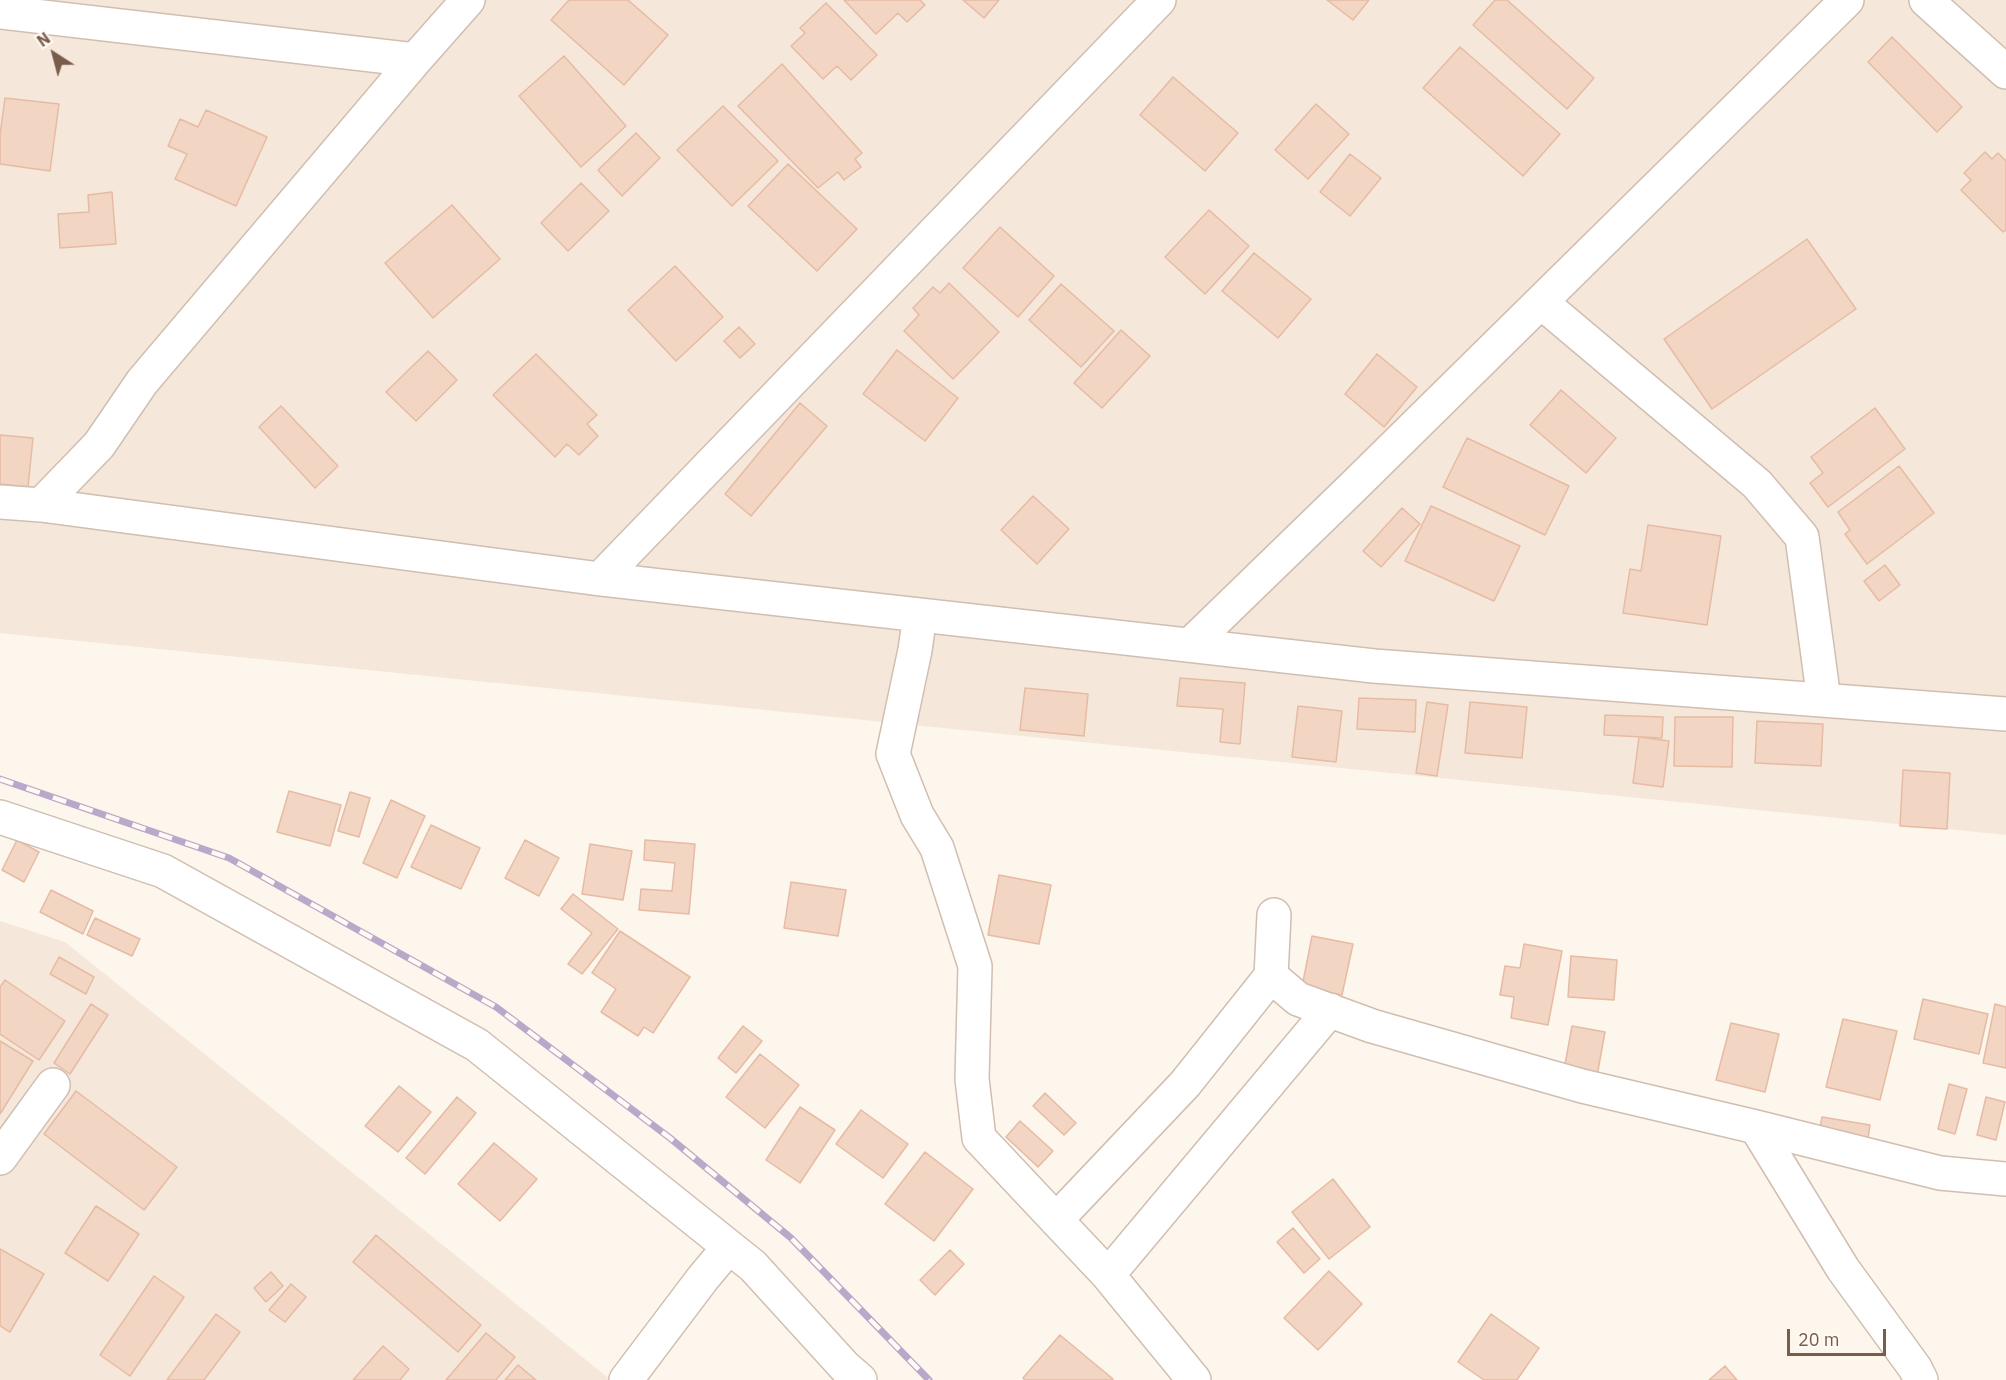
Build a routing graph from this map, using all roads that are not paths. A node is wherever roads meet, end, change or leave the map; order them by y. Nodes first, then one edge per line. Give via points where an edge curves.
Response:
1 (468, 0) edge
2 (1159, 0) edge
3 (1847, 0) edge
4 (1926, 0) edge
5 (0, 12) edge
6 (415, 60) junction
7 (2006, 72) edge
8 (1541, 302) junction
9 (0, 502) edge
10 (40, 506) junction
11 (600, 579) junction
12 (920, 615) junction
13 (1190, 645) junction
14 (1824, 700) junction
15 (2006, 714) edge
16 (0, 817) edge
17 (1274, 915) dead end
18 (1271, 976) junction
19 (1330, 1010) junction
20 (53, 1085) dead end
21 (1756, 1127) junction
22 (0, 1158) edge
23 (2006, 1179) edge
24 (1056, 1220) junction
25 (729, 1247) junction
26 (1108, 1275) junction
27 (847, 1376) edge
28 (626, 1380) edge
29 (1194, 1380) edge
30 (1921, 1380) edge

1 - 6 street
2 - 11 street
3 - 8 street
4 - 7 street
5 - 6 street
6 - 10 street via 142,382 99,445
8 - 13 street
8 - 14 street via 1757,484 1802,537
9 - 10 street
10 - 11 street
11 - 12 street
12 - 13 street
12 - 24 street via 893,754 917,814 937,848 975,966 972,1079 979,1138
13 - 14 street via 1374,666
14 - 15 street
16 - 25 street via 163,871 477,1045
17 - 18 street
18 - 19 street via 1298,999
18 - 24 street via 1185,1084
19 - 21 street via 1372,1026 1582,1086
19 - 26 street
20 - 22 street
21 - 23 street via 1940,1173
21 - 30 street via 1844,1269
24 - 26 street
25 - 27 street via 753,1266
25 - 28 street
26 - 29 street

